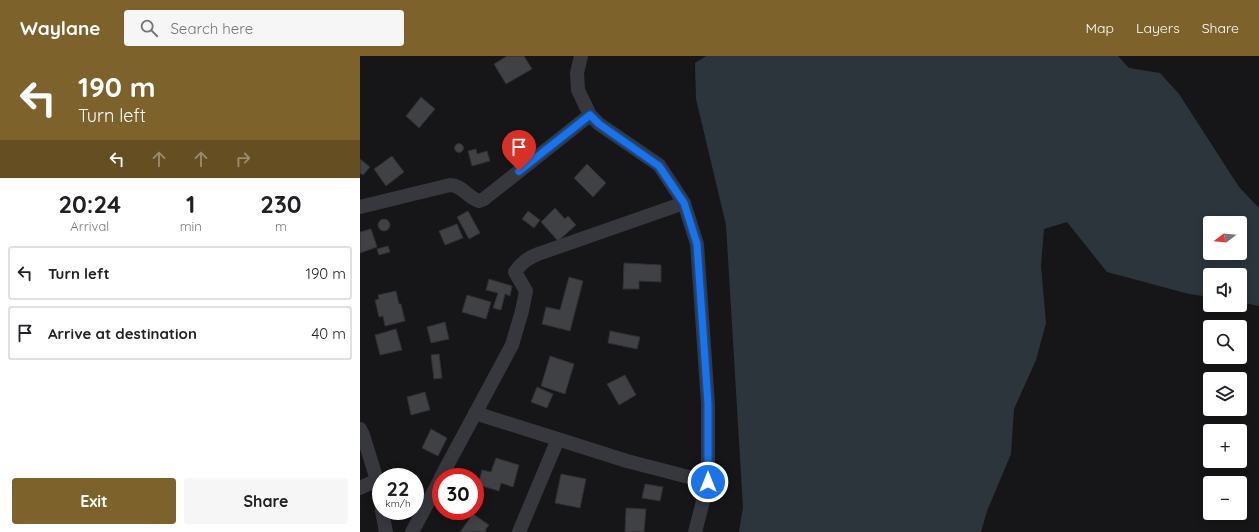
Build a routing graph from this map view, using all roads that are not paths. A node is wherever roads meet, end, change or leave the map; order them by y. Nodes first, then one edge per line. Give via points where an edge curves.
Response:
1 (581, 56) edge
2 (590, 115) junction
3 (684, 203) junction
4 (360, 207) edge
5 (475, 413) junction
6 (360, 429) edge
7 (558, 439) junction
8 (373, 468) edge
9 (446, 468) edge
10 (372, 482) edge
11 (708, 482) junction
12 (360, 488) edge
13 (432, 494) edge
14 (384, 520) edge
15 (386, 532) edge
16 (412, 532) edge
17 (519, 532) edge
18 (695, 532) edge

1 - 2 street via 577,73 578,90
2 - 3 street via 659,166
2 - 4 street via 484,199 473,199 460,188 450,185
3 - 5 street via 538,254 521,263 515,272 526,291 515,336
3 - 11 street via 697,244 708,404
5 - 7 street
5 - 9 street
6 - 8 street
7 - 11 street via 626,461
7 - 17 street
10 - 12 street
11 - 18 street
13 - 16 street
14 - 15 street

